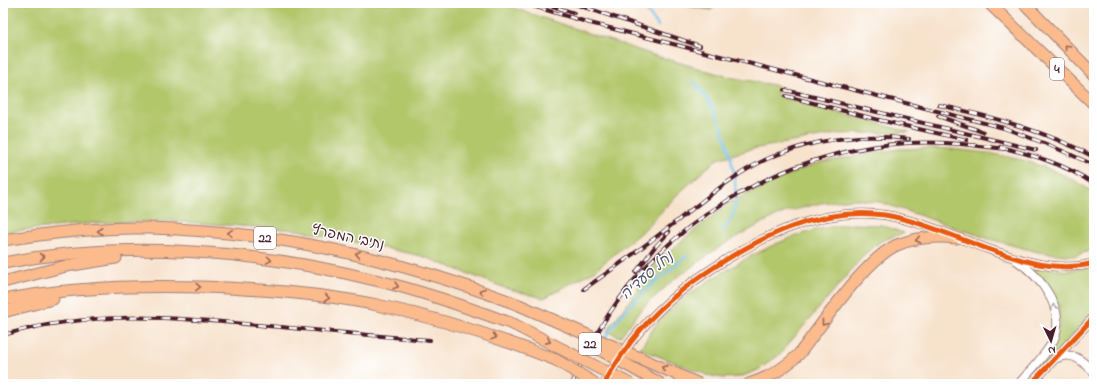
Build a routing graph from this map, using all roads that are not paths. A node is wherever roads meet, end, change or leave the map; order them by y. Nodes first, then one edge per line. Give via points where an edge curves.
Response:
1 (980, 3) edge
2 (989, 3) edge
3 (1024, 3) edge
4 (1020, 34) junction
5 (1094, 75) edge
6 (1094, 104) edge
7 (957, 238) junction
8 (3, 240) edge
9 (196, 253) junction
10 (1010, 257) junction
11 (3, 263) edge
12 (1094, 263) edge
13 (3, 282) edge
14 (159, 286) junction
15 (3, 300) edge
16 (519, 305) junction
17 (3, 312) edge
18 (1094, 317) edge
19 (1073, 340) junction
20 (1078, 358) junction
21 (1054, 360) junction
22 (1094, 372) edge
23 (596, 384) edge
24 (605, 384) edge
25 (630, 384) edge
26 (661, 384) edge
27 (699, 384) edge
28 (749, 384) edge
29 (1019, 384) edge
30 (1031, 384) edge

1 - 4 highway
2 - 4 highway, 4
5 -> 3 highway, 4
4 - 6 highway, 4
7 - 10 street
7 - 24 street via 904,220 873,214 828,217 781,230 732,255 694,280 655,312 636,333
7 -> 28 highway via 918,239 887,251 864,271 799,354 783,369 764,380
16 -> 8 highway, נתיבי המפרץ / 22 via 439,276 361,254 243,234 146,228 72,232
11 -> 9 highway, 22 via 79,253 142,250
9 - 13 highway via 104,260 66,266
9 -> 25 highway, 22, bridge via 262,259 375,280 441,299 513,324
10 - 12 street via 1060,267
29 -> 10 street via 1051,345 1056,320 1046,289 1029,270
14 - 15 highway via 81,289
14 - 17 highway via 82,294
14 -> 23 highway, bridge via 255,289 375,304 521,346 556,360
16 - 26 highway, נתיבי המפרץ / 22, bridge
27 -> 16 highway, bridge
18 - 19 street
19 - 20 street
19 - 21 street
20 - 21 street via 1068,354
20 - 22 street
21 - 30 street

